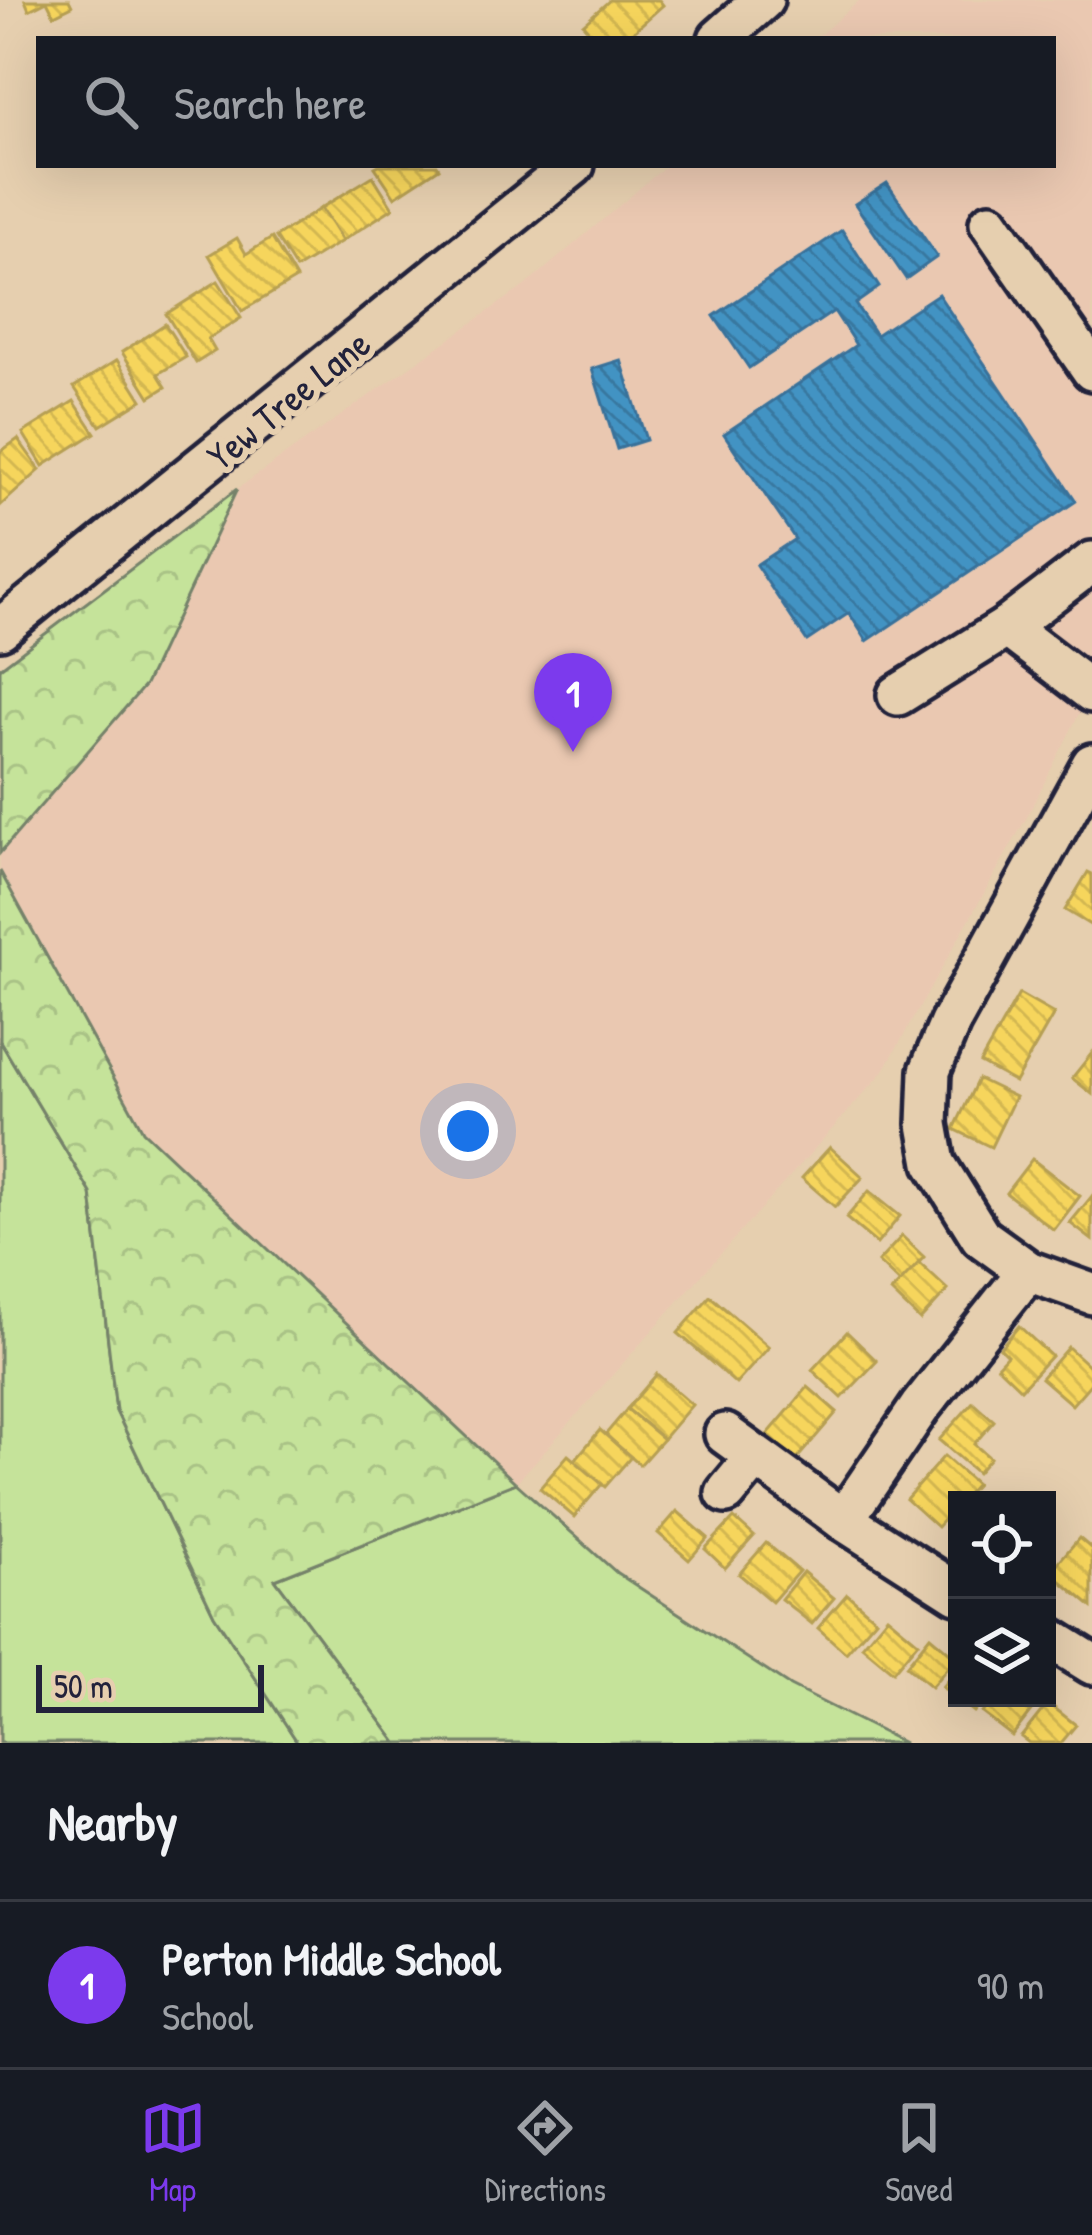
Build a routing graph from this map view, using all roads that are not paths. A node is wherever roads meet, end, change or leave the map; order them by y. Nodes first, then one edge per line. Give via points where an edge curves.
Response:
1 (763, 0) edge
2 (722, 36) edge
3 (570, 168) edge
4 (990, 223) dead end
5 (1092, 370) edge
6 (1092, 562) edge
7 (1007, 627) junction
8 (0, 629) edge
9 (1092, 692) edge
10 (898, 695) dead end
11 (1092, 764) edge
12 (1028, 1271) junction
13 (1092, 1294) edge
14 (726, 1493) dead end
15 (843, 1520) junction
16 (948, 1587) edge
17 (1056, 1642) edge
18 (1092, 1664) edge

1 - 2 street
3 - 8 street, Yew Tree Lane
4 - 5 street
6 - 7 street
7 - 9 street
7 - 10 street
11 - 12 street via 930,1071 934,1163 981,1237
12 - 13 street
12 - 15 street
14 - 15 street via 740,1446
15 - 16 street
17 - 18 street

